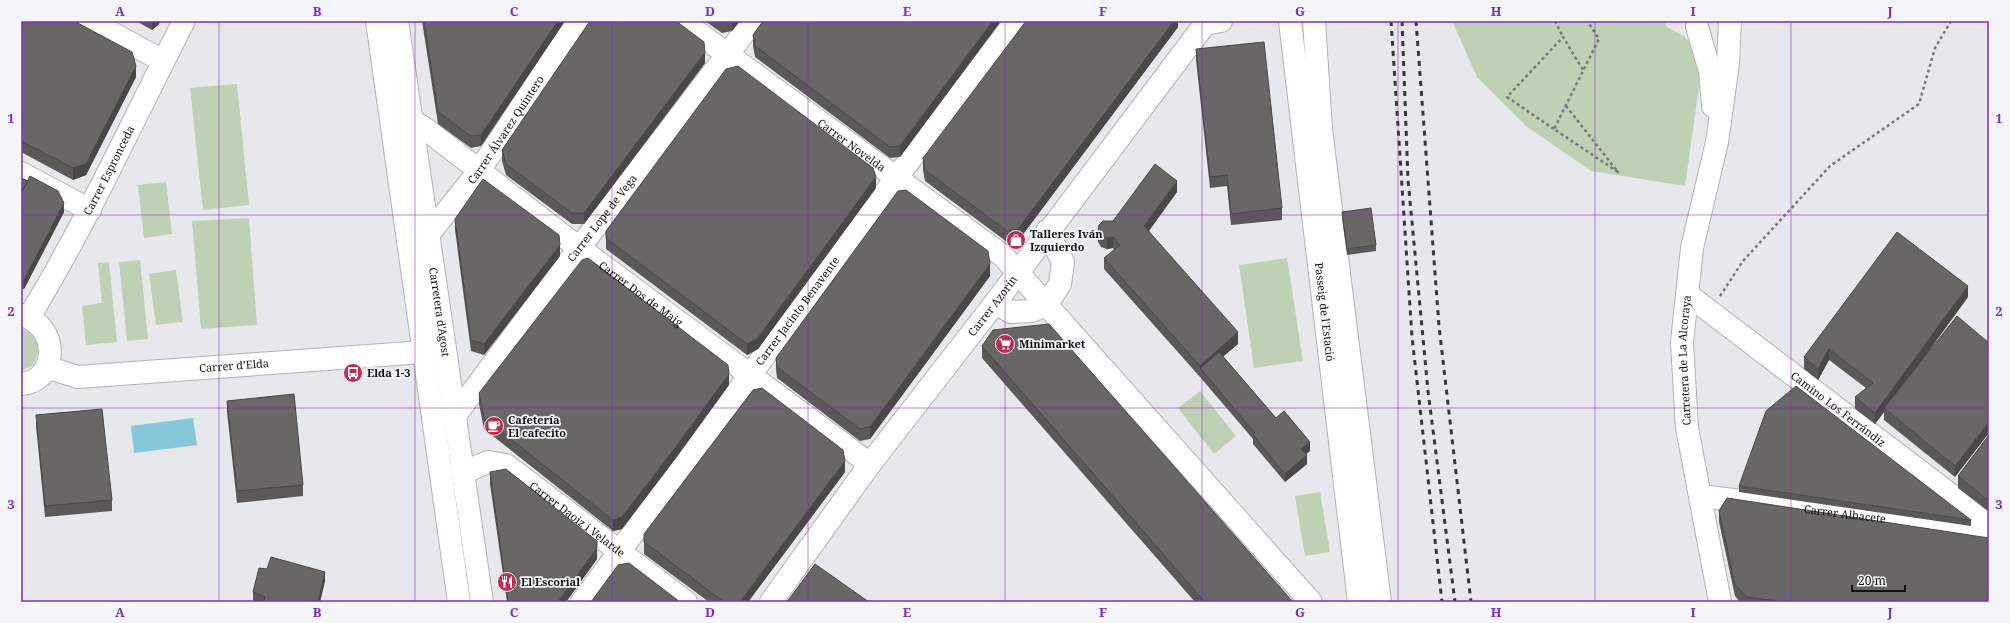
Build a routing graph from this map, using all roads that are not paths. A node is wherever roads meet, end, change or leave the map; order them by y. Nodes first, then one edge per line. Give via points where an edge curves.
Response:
1 (90, 21) edge
2 (184, 21) edge
3 (377, 21) edge
4 (397, 21) edge
5 (578, 21) edge
6 (682, 21) edge
7 (753, 21) edge
8 (1016, 21) edge
9 (1290, 21) edge
10 (1314, 21) edge
11 (1729, 21) edge
12 (1209, 22) edge
13 (1689, 24) edge
14 (728, 55) junction
15 (163, 61) junction
16 (413, 121) junction
17 (1717, 142) junction
18 (479, 171) junction
19 (21, 173) edge
20 (896, 178) junction
21 (90, 210) junction
22 (1048, 231) junction
23 (428, 235) junction
24 (578, 248) junction
25 (1017, 272) junction
26 (1687, 294) junction
27 (995, 303) junction
28 (1047, 304) junction
29 (25, 316) edge
30 (444, 348) junction
31 (423, 352) junction
32 (46, 366) junction
33 (750, 375) junction
34 (21, 384) edge
35 (454, 417) junction
36 (870, 464) junction
37 (462, 472) junction
38 (1700, 496) junction
39 (1989, 524) edge
40 (1989, 532) edge
41 (619, 551) junction
42 (459, 602) edge
43 (482, 602) edge
44 (582, 602) edge
45 (686, 602) edge
46 (771, 602) edge
47 (1311, 602) edge
48 (1359, 602) edge
49 (1380, 602) edge
50 (1720, 602) edge

1 - 15 street
2 - 15 street, Carrer Espronceda
3 - 31 street, Carretera d'Agost
4 - 16 street, Carretera d'Agost
5 - 18 street, Carrer Álvarez Quintero
6 - 14 street, Carrer Novelda
7 - 14 street, Carrer Lope de Vega
8 - 20 street, Carrer Jacinto Benavente
9 - 48 street, Passeig de l'Estació
10 - 49 street, Passeig de l'Estació via 1321,128
11 - 13 street via 1714,27
11 - 17 street, Carretera de La Alcoraya via 1728,64
12 - 22 street, Carrer Azorín
13 - 17 street, Carretera de La Alcoraya via 1710,71
14 - 20 street, Carrer Novelda
14 - 24 street, Carrer Lope de Vega
15 - 21 street, Carrer Espronceda
16 - 18 street, Carrer Dos de Maig
16 - 23 street, Carretera d'Agost
17 - 26 street, Carretera de La Alcoraya via 1692,248
18 - 23 street, Carrer Álvarez Quintero
18 - 24 street, Carrer Dos de Maig
19 - 21 street
20 - 25 street, Carrer Novelda via 1003,256
20 - 33 street, Carrer Jacinto Benavente
21 - 29 street, Carrer Espronceda via 55,275
22 - 25 street, Carrer Azorín
22 - 28 street via 1063,262 1060,284
23 - 30 street, Carretera d'Agost
24 - 33 street, Carrer Dos de Maig
24 - 35 street, Carrer Lope de Vega
25 - 27 street, Carrer Azorín
25 - 28 street, Carrer Novelda
26 - 38 street, Carretera de La Alcoraya via 1682,342 1687,428
26 - 39 street, Camino Los Ferrándiz
27 - 28 street via 1011,312 1032,311
27 - 36 street, Carrer Azorín
28 - 47 street, Carrer Novelda
29 - 32 street via 39,323 46,332 50,355
30 - 31 street, Carrer d’Elda
30 - 35 street, Carretera d'Agost
31 - 32 street, Carrer d’Elda via 78,377
31 - 42 street, Carretera d'Agost
32 - 34 street via 38,377
33 - 36 street, Carrer Dos de Maig
33 - 41 street, Carrer Jacinto Benavente
35 - 37 street, Carretera d'Agost
36 - 46 street, Carrer Azorín
37 - 41 street, Carrer Daoiz i Velarde via 488,462 506,465
37 - 43 street, Carretera d'Agost
38 - 40 street, Carrer Albacete
38 - 50 street, Carretera de La Alcoraya
41 - 44 street, Carrer Jacinto Benavente
41 - 45 street, Carrer Daoiz i Velarde

